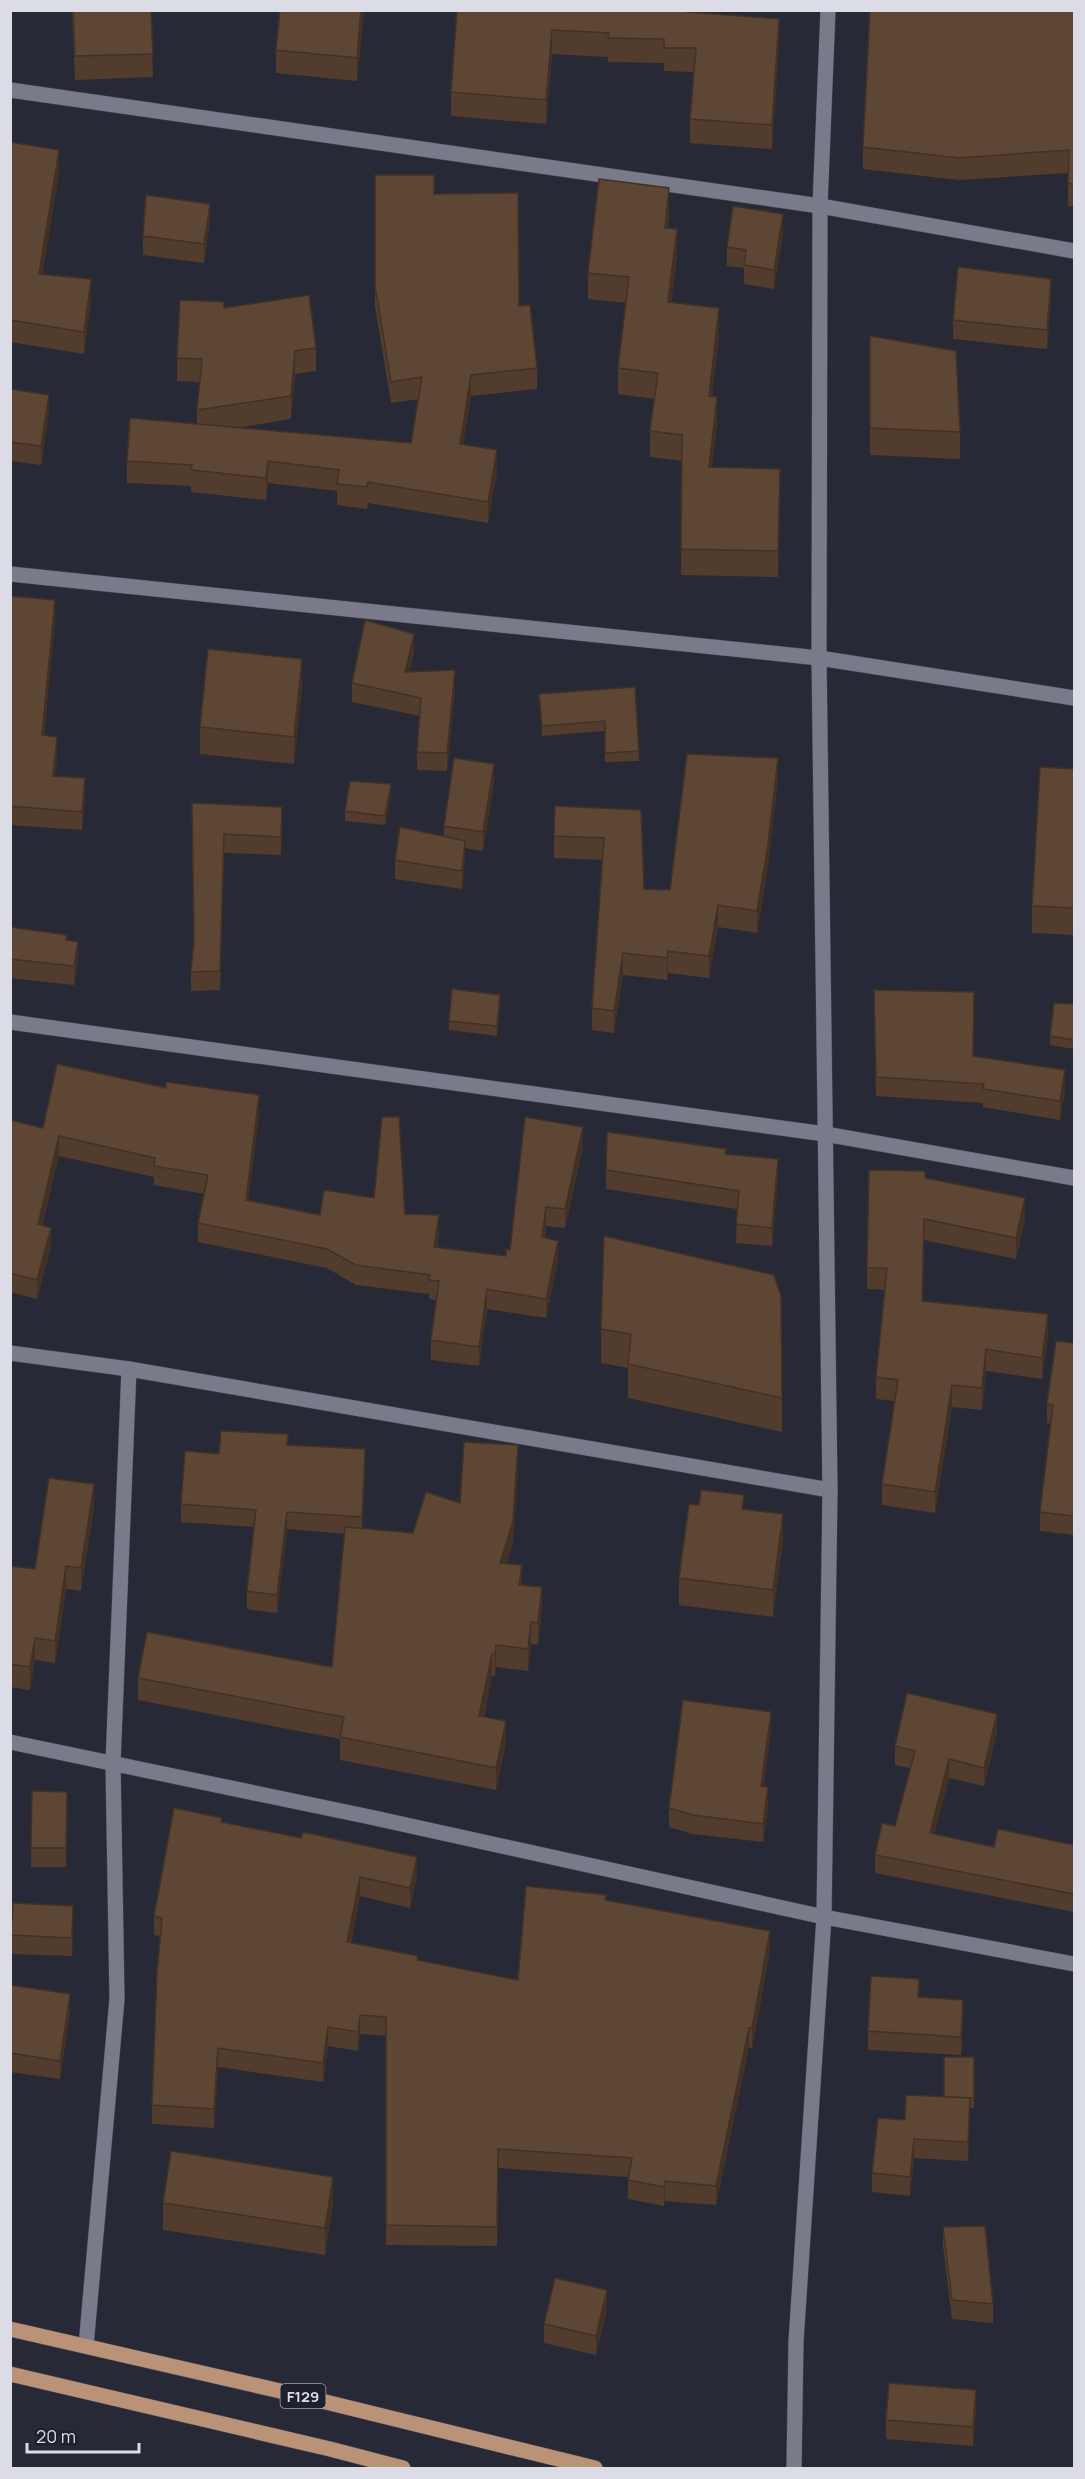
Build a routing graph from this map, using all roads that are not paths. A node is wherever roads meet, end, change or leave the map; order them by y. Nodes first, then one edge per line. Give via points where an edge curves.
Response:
1 (828, 10) edge
2 (10, 90) edge
3 (820, 206) junction
4 (1074, 251) edge
5 (10, 573) edge
6 (819, 658) junction
7 (1074, 698) edge
8 (10, 1022) edge
9 (825, 1134) junction
10 (1074, 1178) edge
11 (10, 1353) edge
12 (129, 1369) junction
13 (830, 1490) junction
14 (10, 1743) edge
15 (114, 1763) junction
16 (824, 1917) junction
17 (1074, 1964) edge
18 (10, 2329) edge
19 (86, 2346) junction
20 (10, 2374) edge
21 (403, 2469) edge
22 (595, 2469) edge
23 (794, 2469) edge

1 - 3 street
2 - 3 street
3 - 4 street
3 - 6 street
5 - 6 street
6 - 7 street
6 - 9 street
8 - 9 street
9 - 10 street
9 - 13 street
11 - 12 street
12 - 13 street
12 - 15 street
13 - 16 street
14 - 15 street
15 - 16 street
15 - 19 street via 117,1999
16 - 17 street
16 - 23 street via 796,2342
18 - 19 main road, F129
19 - 22 main road, F129
20 - 21 main road

